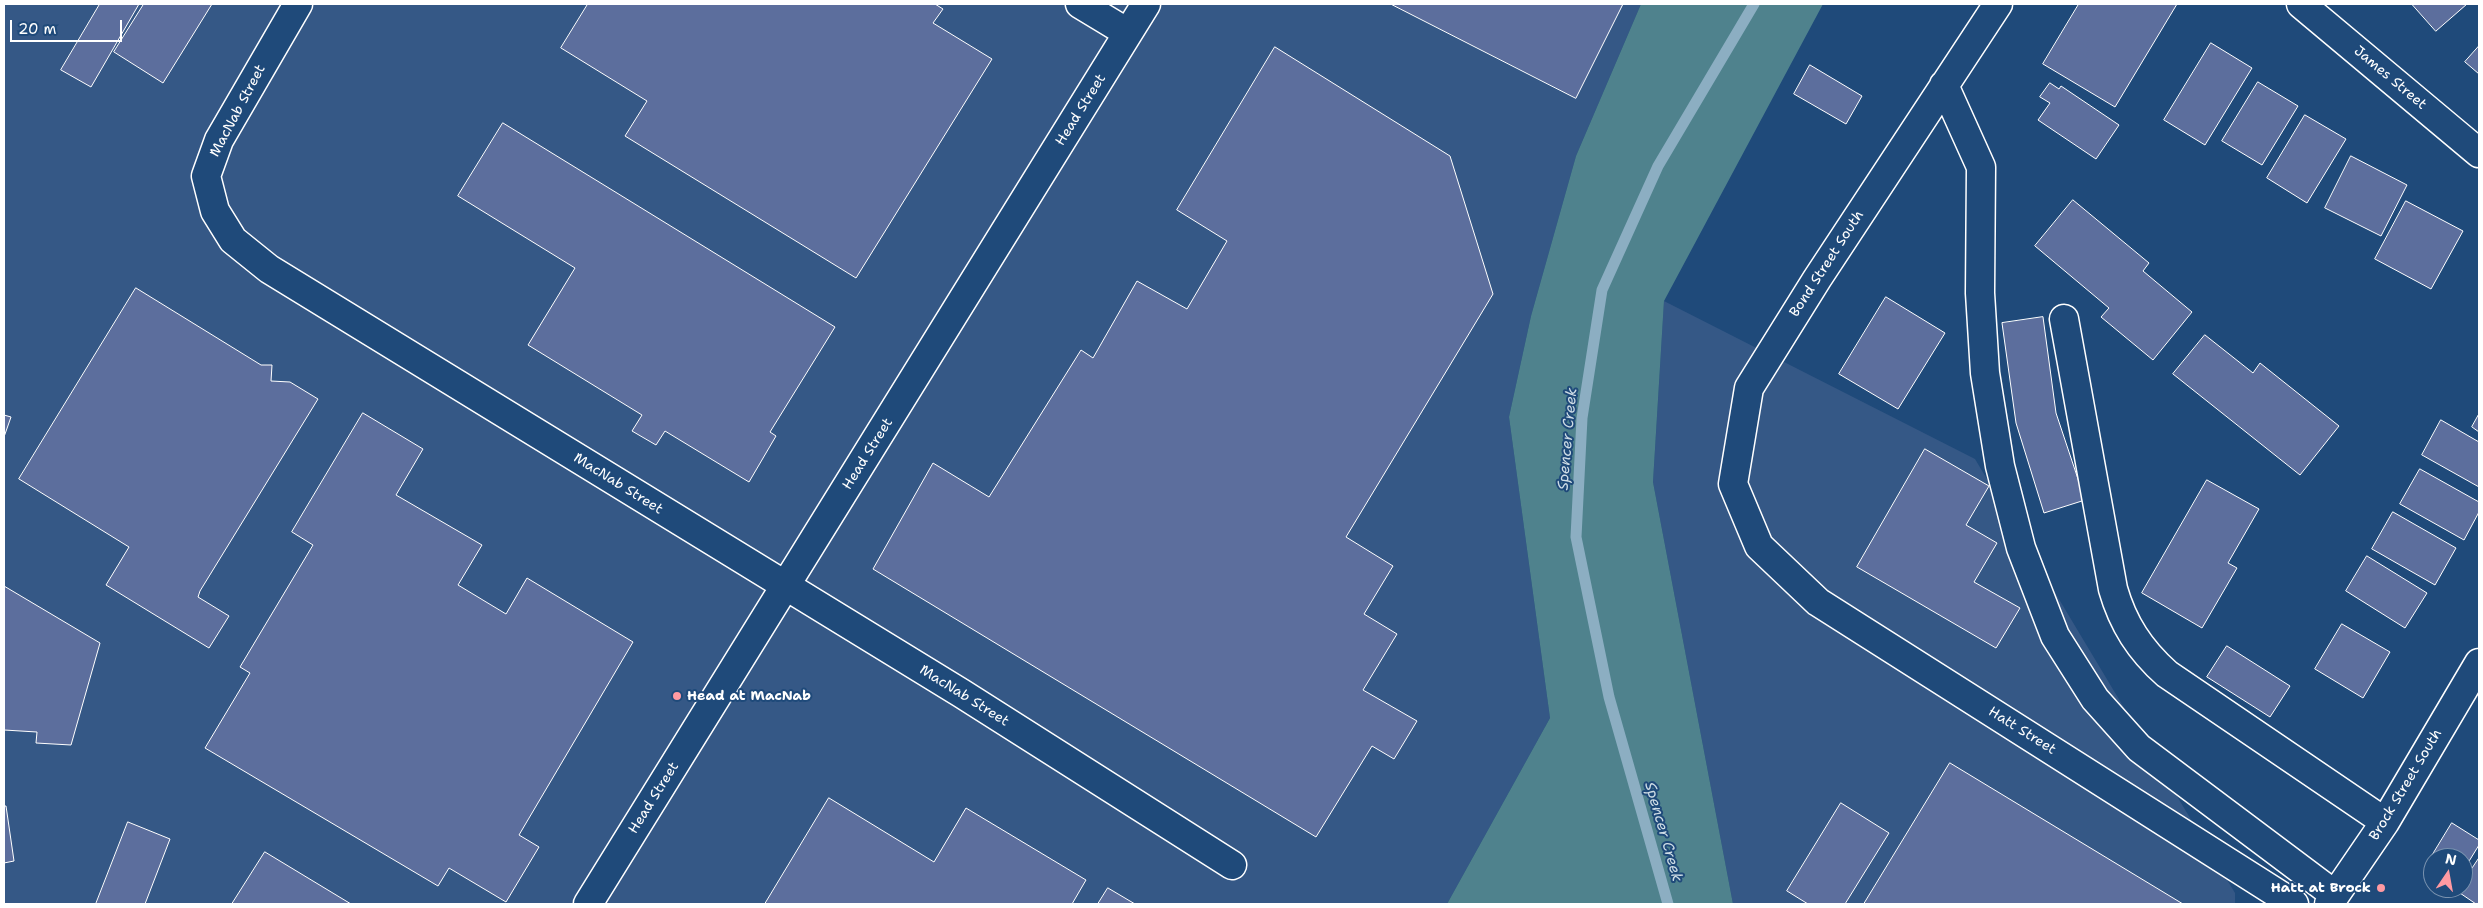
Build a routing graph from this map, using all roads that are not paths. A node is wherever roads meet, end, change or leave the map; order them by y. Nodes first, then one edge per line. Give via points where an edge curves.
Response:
1 (298, 4) edge
2 (1080, 4) edge
3 (1146, 4) edge
4 (1998, 4) edge
5 (2301, 4) edge
6 (1128, 33) junction
7 (1944, 85) junction
8 (2479, 153) edge
9 (2064, 318) dead end
10 (1759, 546) joint
11 (785, 586) junction
12 (2479, 663) edge
13 (2385, 822) junction
14 (1232, 865) dead end
15 (2332, 900) edge
16 (588, 904) edge
17 (2294, 904) edge

1 - 11 street, MacNab Street via 220,140 206,176 215,211 233,240 269,269
2 - 6 street
3 - 6 street, Head Street
4 - 7 street, Bond Street South
5 - 8 street, James Street
6 - 11 street, Head Street
7 - 10 street, Bond Street South via 1749,388 1733,484
7 - 15 street via 1981,167 1980,293 1985,372 2000,466 2021,548 2055,636 2094,699 2139,748
9 - 13 street via 2113,590 2130,632 2167,674
10 - 17 street, Hatt Street via 1818,602
11 - 14 street, MacNab Street
11 - 16 street, Head Street
12 - 13 street, Brock Street South
13 - 15 street, Brock Street South

